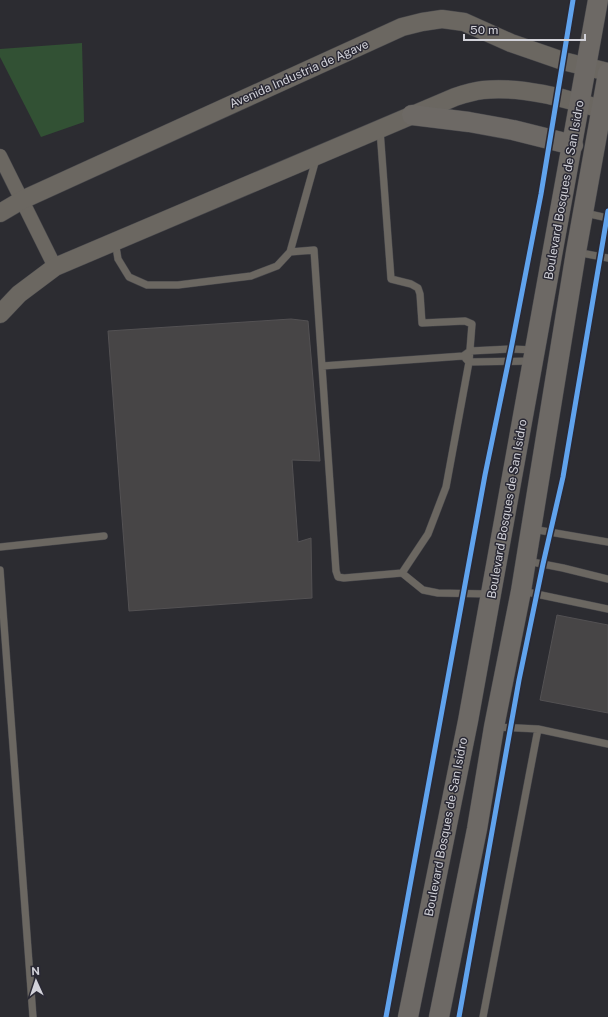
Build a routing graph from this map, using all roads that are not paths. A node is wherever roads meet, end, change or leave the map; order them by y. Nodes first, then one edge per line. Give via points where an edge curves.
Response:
1 (598, 0) edge
2 (586, 67) junction
3 (608, 72) edge
4 (580, 103) junction
5 (605, 110) edge
6 (412, 115) junction
7 (380, 129) junction
8 (573, 145) junction
9 (0, 156) edge
10 (317, 156) junction
11 (22, 200) junction
12 (583, 213) junction
13 (0, 214) edge
14 (608, 218) edge
15 (115, 241) junction
16 (290, 252) junction
17 (576, 252) junction
18 (608, 258) edge
19 (55, 267) junction
20 (0, 314) edge
21 (470, 351) junction
22 (534, 356) junction
23 (466, 359) junction
24 (322, 366) junction
25 (532, 529) junction
26 (104, 536) dead end
27 (608, 542) edge
28 (0, 547) edge
29 (527, 561) junction
30 (0, 570) edge
31 (402, 573) junction
32 (608, 579) edge
33 (521, 591) junction
34 (491, 594) junction
35 (608, 608) edge
36 (468, 721) junction
37 (494, 727) junction
38 (538, 729) junction
39 (608, 744) edge
40 (33, 1017) edge
41 (408, 1017) edge
42 (439, 1017) edge
43 (483, 1017) edge

1 - 2 main road, Boulevard Bosques de San Isidro
2 - 3 street, Avenida Industria de Agave
2 - 4 main road, Boulevard Bosques de San Isidro
2 - 11 street, Avenida Industria de Agave via 511,43 464,22 442,19 422,22 402,27
3 - 5 main road, Boulevard Bosques de San Isidro
4 - 5 street
4 - 6 street via 509,89 482,90 455,96
4 - 8 main road, Boulevard Bosques de San Isidro
5 - 12 main road, Boulevard Bosques de San Isidro
6 - 7 street
6 - 8 main road via 513,130
7 - 10 street
7 - 21 lane via 390,279 418,288 422,323 465,321 472,324
8 - 22 main road, Boulevard Bosques de San Isidro
9 - 11 street
10 - 15 street
10 - 16 lane
11 - 13 street, Avenida Industria de Agave
11 - 19 street
12 - 14 lane
12 - 17 main road, Boulevard Bosques de San Isidro
15 - 16 lane via 118,259 129,277 147,285 178,285 251,276 277,266
15 - 19 street
16 - 24 lane via 314,250
17 - 18 lane
17 - 25 main road, Boulevard Bosques de San Isidro
19 - 20 street via 19,294
21 - 22 lane via 511,349
21 - 23 lane
22 - 23 lane
22 - 34 main road, Boulevard Bosques de San Isidro
23 - 24 lane
23 - 31 lane via 446,487 428,534
24 - 31 lane via 338,577
25 - 27 lane
25 - 29 main road, Boulevard Bosques de San Isidro
26 - 28 lane
29 - 32 lane
29 - 33 main road, Boulevard Bosques de San Isidro
30 - 40 lane
31 - 34 lane via 423,590 438,593
33 - 35 lane
33 - 37 main road, Boulevard Bosques de San Isidro
34 - 36 main road, Boulevard Bosques de San Isidro
36 - 37 main road
36 - 41 main road, Boulevard Bosques de San Isidro
37 - 38 lane
37 - 42 main road, Boulevard Bosques de San Isidro via 477,829
38 - 39 lane
38 - 43 lane

